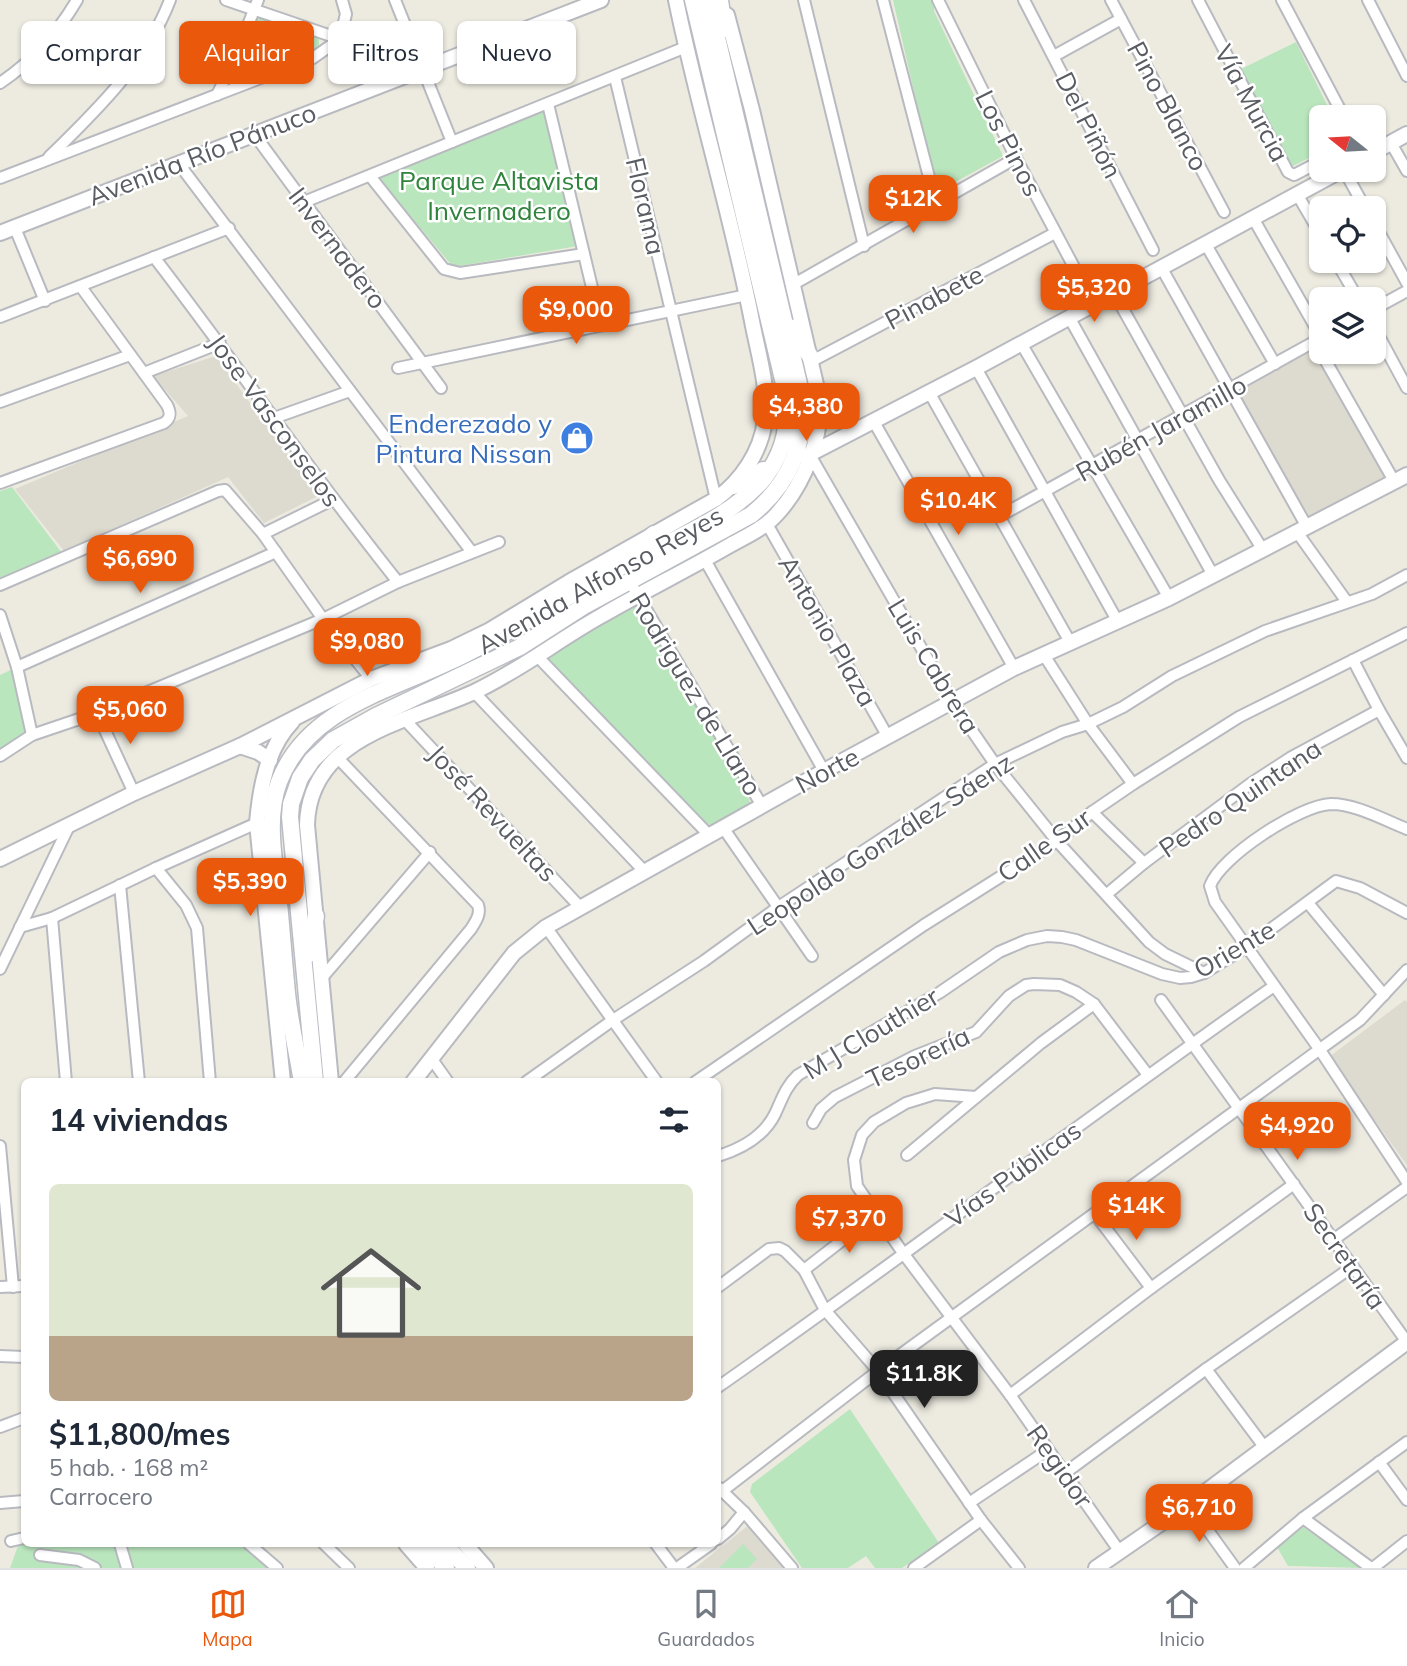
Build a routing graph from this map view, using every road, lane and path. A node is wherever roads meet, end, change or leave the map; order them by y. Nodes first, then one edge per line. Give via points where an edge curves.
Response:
1 (77, 0) edge
2 (170, 0) edge
3 (226, 0) edge
4 (342, 0) edge
5 (395, 0) edge
6 (601, 0) edge
7 (676, 0) edge
8 (691, 0) edge
9 (708, 0) edge
10 (722, 0) edge
11 (804, 0) edge
12 (883, 0) edge
13 (938, 0) edge
14 (1024, 0) edge
15 (1111, 0) edge
16 (1198, 0) edge
17 (1282, 0) edge
18 (1368, 0) edge
19 (257, 5) edge
20 (1121, 19) junction
21 (344, 21) edge
22 (403, 21) edge
23 (328, 34) edge
24 (328, 47) edge
25 (686, 47) junction
26 (1054, 56) junction
27 (443, 60) edge
28 (1407, 76) edge
29 (615, 77) junction
30 (727, 77) junction
31 (0, 83) edge
32 (381, 84) edge
33 (428, 84) edge
34 (217, 95) junction
35 (548, 104) junction
36 (1337, 105) edge
37 (254, 134) junction
38 (1407, 134) edge
39 (452, 142) junction
40 (1391, 143) junction
41 (1386, 146) edge
42 (1016, 159) junction
43 (44, 162) junction
44 (178, 164) junction
45 (1309, 166) edge
46 (1407, 171) edge
47 (369, 176) junction
48 (0, 178) edge
49 (1320, 182) edge
50 (1297, 194) junction
51 (303, 202) junction
52 (936, 204) junction
53 (1224, 212) dead end
54 (1309, 214) edge
55 (1253, 218) junction
56 (15, 228) junction
57 (229, 228) junction
58 (0, 233) edge
59 (1055, 233) junction
60 (1205, 243) junction
61 (1386, 245) edge
62 (864, 246) junction
63 (1153, 250) dead end
64 (583, 254) junction
65 (154, 257) junction
66 (1161, 267) junction
67 (1407, 283) edge
68 (794, 284) junction
69 (1083, 284) dead end
70 (81, 287) junction
71 (1407, 290) edge
72 (1114, 293) junction
73 (747, 295) junction
74 (45, 301) junction
75 (1386, 302) edge
76 (671, 313) junction
77 (782, 314) junction
78 (0, 317) edge
79 (1069, 317) junction
80 (1309, 321) edge
81 (601, 325) junction
82 (220, 343) junction
83 (1021, 343) junction
84 (1309, 345) edge
85 (1386, 349) edge
86 (130, 355) junction
87 (811, 359) junction
88 (423, 362) junction
89 (1275, 364) junction
90 (1334, 364) edge
91 (398, 368) dead end
92 (976, 368) junction
93 (144, 373) junction
94 (1407, 387) edge
95 (441, 388) dead end
96 (1229, 389) junction
97 (350, 391) junction
98 (929, 392) junction
99 (0, 402) edge
100 (1182, 414) junction
101 (274, 418) junction
102 (874, 422) junction
103 (803, 423) junction
104 (1137, 439) junction
105 (802, 456) junction
106 (777, 460) junction
107 (1092, 465) junction
108 (1401, 478) edge
109 (0, 482) edge
110 (733, 486) junction
111 (1047, 491) junction
112 (716, 499) junction
113 (332, 500) junction
114 (1000, 516) junction
115 (767, 524) junction
116 (1302, 530) junction
117 (263, 534) junction
118 (654, 534) junction
119 (499, 542) dead end
120 (471, 551) junction
121 (1263, 551) junction
122 (276, 552) junction
123 (705, 560) junction
124 (613, 571) junction
125 (1213, 575) junction
126 (1407, 575) edge
127 (398, 582) junction
128 (0, 585) edge
129 (634, 588) junction
130 (1168, 598) junction
131 (1347, 602) junction
132 (0, 615) edge
133 (323, 620) junction
134 (1118, 622) junction
135 (1407, 633) edge
136 (1070, 642) junction
137 (1044, 655) junction
138 (538, 657) junction
139 (1353, 660) junction
140 (17, 667) junction
141 (1014, 668) junction
142 (371, 679) junction
143 (474, 692) junction
144 (953, 702) junction
145 (1379, 710) junction
146 (97, 713) junction
147 (298, 716) junction
148 (405, 719) junction
149 (1088, 724) junction
150 (32, 735) junction
151 (888, 737) junction
152 (240, 746) junction
153 (0, 756) edge
154 (336, 756) junction
155 (1407, 758) edge
156 (270, 760) junction
157 (995, 764) junction
158 (824, 771) junction
159 (1133, 784) junction
160 (134, 793) junction
161 (762, 806) junction
162 (1092, 812) junction
163 (257, 823) junction
164 (70, 824) junction
165 (724, 829) junction
166 (1407, 829) edge
167 (710, 836) junction
168 (1057, 841) junction
169 (430, 852) junction
170 (0, 859) edge
171 (1144, 863) junction
172 (156, 868) junction
173 (644, 871) junction
174 (120, 885) junction
175 (1107, 894) junction
176 (1308, 904) junction
177 (580, 906) junction
178 (777, 908) junction
179 (1407, 913) edge
180 (316, 916) joint
181 (52, 918) junction
182 (546, 927) junction
183 (20, 928) junction
184 (269, 929) junction
185 (1047, 936) joint
186 (1248, 946) junction
187 (812, 956) dead end
188 (0, 968) edge
189 (1407, 970) edge
190 (1203, 973) junction
191 (313, 977) junction
192 (1398, 979) junction
193 (1274, 986) junction
194 (1407, 989) edge
195 (288, 995) junction
196 (1384, 995) junction
197 (1161, 1000) dead end
198 (1094, 1004) junction
199 (613, 1020) junction
200 (1191, 1044) junction
201 (1321, 1050) junction
202 (432, 1058) junction
203 (1148, 1075) junction
204 (66, 1078) edge
205 (139, 1078) edge
206 (210, 1078) edge
207 (283, 1078) edge
208 (301, 1078) edge
209 (315, 1078) edge
210 (330, 1078) edge
211 (347, 1078) edge
212 (416, 1078) edge
213 (445, 1078) edge
214 (532, 1078) edge
215 (654, 1078) edge
216 (701, 1078) edge
217 (976, 1097) junction
218 (1239, 1111) junction
219 (813, 1123) dead end
220 (0, 1146) edge
221 (721, 1155) edge
222 (907, 1155) dead end
223 (1294, 1184) junction
224 (1407, 1184) edge
225 (876, 1214) junction
226 (1095, 1214) junction
227 (1333, 1240) junction
228 (903, 1253) junction
229 (1352, 1267) junction
230 (804, 1270) junction
231 (721, 1285) edge
232 (0, 1287) edge
233 (19, 1287) edge
234 (1151, 1288) junction
235 (825, 1310) junction
236 (952, 1317) junction
237 (1407, 1342) edge
238 (1, 1355) edge
239 (21, 1357) edge
240 (1206, 1369) junction
241 (878, 1371) junction
242 (721, 1385) edge
243 (1010, 1395) junction
244 (21, 1419) edge
245 (0, 1427) edge
246 (1407, 1442) edge
247 (1265, 1448) junction
248 (1048, 1450) junction
249 (1379, 1462) junction
250 (1065, 1473) junction
251 (721, 1489) edge
252 (721, 1492) edge
253 (1407, 1500) edge
254 (21, 1501) edge
255 (0, 1503) edge
256 (969, 1503) junction
257 (1189, 1504) junction
258 (744, 1512) junction
259 (1303, 1518) junction
260 (981, 1520) junction
261 (721, 1536) edge
262 (21, 1539) edge
263 (11, 1541) dead end
264 (1407, 1541) edge
265 (121, 1547) edge
266 (252, 1547) edge
267 (327, 1547) edge
268 (409, 1547) edge
269 (428, 1547) edge
270 (447, 1547) edge
271 (463, 1547) edge
272 (466, 1547) edge
273 (658, 1547) edge
274 (706, 1547) edge
275 (1120, 1552) junction
276 (40, 1555) dead end
277 (464, 1565) edge
278 (95, 1568) edge
279 (127, 1568) edge
280 (277, 1568) edge
281 (349, 1568) edge
282 (427, 1568) edge
283 (446, 1568) edge
284 (486, 1568) edge
285 (675, 1568) edge
286 (792, 1568) edge
287 (914, 1568) edge
288 (1019, 1568) edge
289 (1096, 1568) edge
290 (1235, 1568) edge
291 (1244, 1568) edge
292 (1372, 1568) edge

1 - 31 street via 38,52
2 - 43 street via 150,41 118,85
3 - 19 street
4 - 21 street
5 - 22 street
6 - 27 street, Avenida Río Pánuco
7 - 25 street
8 - 103 main road, Avenida Alfonso Reyes via 785,387
9 - 30 main road, Avenida Alfonso Reyes
10 - 30 main road
10 - 68 street
11 - 62 street
12 - 52 street
13 - 42 street, Los Pinos
14 - 26 street, Del Piñón
15 - 20 street, Pino Blanco
16 - 45 street, Vía Murcia via 1288,172 1294,174
17 - 36 street
18 - 28 street
19 - 23 street
19 - 34 street
20 - 26 street
20 - 53 street, Pino Blanco
24 - 34 street via 313,58
25 - 29 street
25 - 73 street
26 - 63 street, Del Piñón
29 - 35 street
29 - 76 street, Florama
30 - 77 main road, Avenida Alfonso Reyes
32 - 37 street, Avenida Río Pánuco
33 - 39 street
34 - 43 street
35 - 39 street
35 - 64 street
37 - 44 street, Avenida Río Pánuco
37 - 51 street, Invernadero
38 - 40 street
39 - 47 street
40 - 41 street
40 - 46 street
42 - 52 street
42 - 59 street, Los Pinos
43 - 48 street
44 - 56 street, Avenida Río Pánuco
44 - 57 street
47 - 51 street
47 - 64 street via 451,272
49 - 50 street
50 - 54 street
50 - 55 street
51 - 88 street, Invernadero
52 - 62 street
55 - 60 street
55 - 80 street
56 - 58 street, Avenida Río Pánuco
56 - 74 street
57 - 65 street
57 - 97 street
59 - 69 street, Los Pinos
59 - 87 street, Pinabete
60 - 66 street
60 - 89 street
61 - 67 street
62 - 68 street
64 - 81 street
65 - 70 street
65 - 82 street, Jose Vasconselos
66 - 72 street
66 - 96 street
68 - 87 street
70 - 74 street
70 - 86 street
71 - 75 street
72 - 79 street
72 - 100 street
73 - 76 street
73 - 110 street via 766,397 765,418 756,450
74 - 78 street
76 - 81 street
76 - 112 street, Florama
77 - 87 main road
77 - 103 main road, Avenida Alfonso Reyes via 800,388
79 - 83 street
79 - 104 street
81 - 88 street
82 - 93 street
82 - 101 street, Jose Vasconselos
83 - 92 street
83 - 107 street
84 - 89 street, Rubén Jaramillo
85 - 94 street
86 - 93 street
86 - 99 street
87 - 103 street via 820,402
88 - 91 street
88 - 95 street, Invernadero
89 - 96 street, Rubén Jaramillo
90 - 108 street
92 - 98 street
92 - 111 street
93 - 109 street via 171,413 164,423
96 - 100 street, Rubén Jaramillo
96 - 116 street
97 - 101 street
97 - 120 street
98 - 102 street
98 - 114 street
100 - 104 street, Rubén Jaramillo
100 - 121 street
101 - 113 street, Jose Vasconselos
102 - 105 street
102 - 141 street
103 - 105 main road, Avenida Alfonso Reyes
103 - 106 main road, Avenida Alfonso Reyes via 784,442
104 - 107 street, Rubén Jaramillo
104 - 125 street
105 - 106 street
105 - 115 street via 792,494
105 - 129 main road, Avenida Alfonso Reyes via 751,515
105 - 144 street, Luis Cabrera
106 - 110 main road
106 - 124 main road, Avenida Alfonso Reyes via 740,502
107 - 111 street, Rubén Jaramillo
107 - 130 street
108 - 116 street, Norte
110 - 112 street
111 - 114 street, Rubén Jaramillo
111 - 134 street
112 - 118 street
113 - 117 street
113 - 127 street, Jose Vasconselos
114 - 136 street
115 - 123 street
115 - 151 street, Antonio Plaza
116 - 121 street, Norte
116 - 131 street
117 - 122 street
117 - 128 street via 231,494 218,491
118 - 124 main road
118 - 142 street via 490,630
119 - 120 street
120 - 127 street
121 - 125 street, Norte
122 - 133 street
122 - 140 street
123 - 129 street
123 - 158 street
124 - 195 main road, Avenida Alfonso Reyes via 503,635 332,717 293,753 279,783 274,810
125 - 130 street, Norte
126 - 131 street, Leopoldo González Sáenz
127 - 133 street
129 - 138 street via 600,617
129 - 161 street, Rodriguez de Llano
129 - 191 main road, Avenida Alfonso Reyes via 584,606 520,647 376,716 333,740 312,760 295,790 290,817
130 - 134 street, Norte
131 - 149 street, Leopoldo González Sáenz via 1265,631
132 - 140 street
133 - 142 street
133 - 146 street
134 - 136 street, Norte
135 - 139 street, Calle Sur
136 - 137 street, Norte
137 - 141 street, Norte
137 - 149 street
138 - 143 street
138 - 167 street
139 - 145 street
139 - 159 street, Calle Sur via 1239,717
140 - 150 street
141 - 144 street, Norte
142 - 147 street
143 - 148 street
143 - 173 street
144 - 151 street, Norte
144 - 157 street, Luis Cabrera
145 - 155 street
145 - 171 street, Pedro Quintana via 1266,774
146 - 150 street
146 - 160 street
147 - 152 street
147 - 156 street via 282,733
148 - 154 street
148 - 177 street, José Revueltas
149 - 157 street, Leopoldo González Sáenz
149 - 159 street
150 - 153 street
151 - 158 street, Norte
152 - 156 street
152 - 160 street
154 - 169 street
154 - 180 street via 314,787 307,811
156 - 163 street
157 - 168 street, Luis Cabrera
157 - 178 street, Leopoldo González Sáenz
158 - 161 street, Norte
159 - 162 street, Calle Sur
160 - 164 street
161 - 165 street, Norte
162 - 168 street, Calle Sur
162 - 171 street
163 - 172 street
163 - 184 street
164 - 170 street
164 - 183 street
165 - 167 street, Norte
165 - 178 street
166 - 186 street via 1342,805 1317,806 1237,853 1215,874 1210,891
167 - 173 street, Norte
168 - 175 street, Luis Cabrera
168 - 216 street, Calle Sur via 924,925
169 - 191 street
169 - 211 street via 478,905 479,915
171 - 175 street, Pedro Quintana
172 - 174 street
172 - 206 street via 186,905 197,929
173 - 177 street, Norte
174 - 181 street
174 - 205 street
175 - 190 street, Luis Cabrera via 1155,947
176 - 179 street, Oriente via 1332,882 1341,881
176 - 186 street, Oriente
176 - 196 street
177 - 182 street, Norte
178 - 187 street
178 - 199 street, Leopoldo González Sáenz
180 - 191 main road
181 - 183 street
181 - 204 street
182 - 199 street
182 - 202 street, Norte via 514,953
183 - 188 street
184 - 195 main road
184 - 207 street
185 - 190 street, Oriente via 1076,940 1171,976
185 - 221 street, M J Clouthier via 999,952 939,993 803,1071 789,1084 763,1131
186 - 190 street, Oriente
186 - 193 street
189 - 192 street
191 - 209 main road, Avenida Alfonso Reyes
191 - 210 street
192 - 194 street
192 - 196 street
193 - 200 street, Vías Públicas
193 - 201 street
195 - 208 main road, Avenida Alfonso Reyes
196 - 201 street
197 - 200 street, Secretaría
198 - 203 street, Tesorería
198 - 217 street
198 - 219 street, Tesorería via 1060,985 1026,985 1009,996 976,1032 915,1056 835,1097
199 - 214 street, Leopoldo González Sáenz
199 - 215 street
200 - 203 street, Vías Públicas
200 - 218 street, Secretaría
201 - 218 street
201 - 224 street
202 - 212 street, Norte
202 - 213 street
203 - 228 street, Vías Públicas
217 - 222 street
217 - 225 street, Regidor via 922,1097 874,1122 862,1135 854,1177
218 - 223 street, Secretaría
218 - 226 street
220 - 233 street
223 - 227 street, Secretaría
223 - 234 street
224 - 227 street
225 - 228 street, Regidor
225 - 230 street
226 - 234 street
226 - 236 street
227 - 229 street, Secretaría
228 - 235 street, Vías Públicas
228 - 236 street, Regidor
229 - 237 street, Secretaría
229 - 240 street
230 - 231 street via 779,1248 762,1252
230 - 235 street
232 - 233 street
234 - 243 street
235 - 241 street
235 - 242 street, Vías Públicas
236 - 241 street
236 - 243 street, Regidor
237 - 247 street
238 - 239 street
240 - 247 street
240 - 250 street
241 - 251 street
241 - 256 street
243 - 248 street, Regidor
244 - 245 street
246 - 249 street
247 - 257 street
248 - 250 street, Regidor
248 - 256 street
249 - 253 street
249 - 259 street
250 - 275 street, Regidor
252 - 258 street
254 - 255 street
256 - 260 street
257 - 275 street
257 - 290 street
258 - 261 street
258 - 286 street
259 - 291 street
259 - 292 street
260 - 287 street
260 - 288 street
262 - 263 street
264 - 292 street
265 - 279 street
266 - 280 street
267 - 281 street
268 - 282 street
269 - 283 main road
270 - 277 main road
271 - 277 main road
272 - 284 street
273 - 285 street
274 - 285 street
275 - 289 street
276 - 278 street via 79,1560

